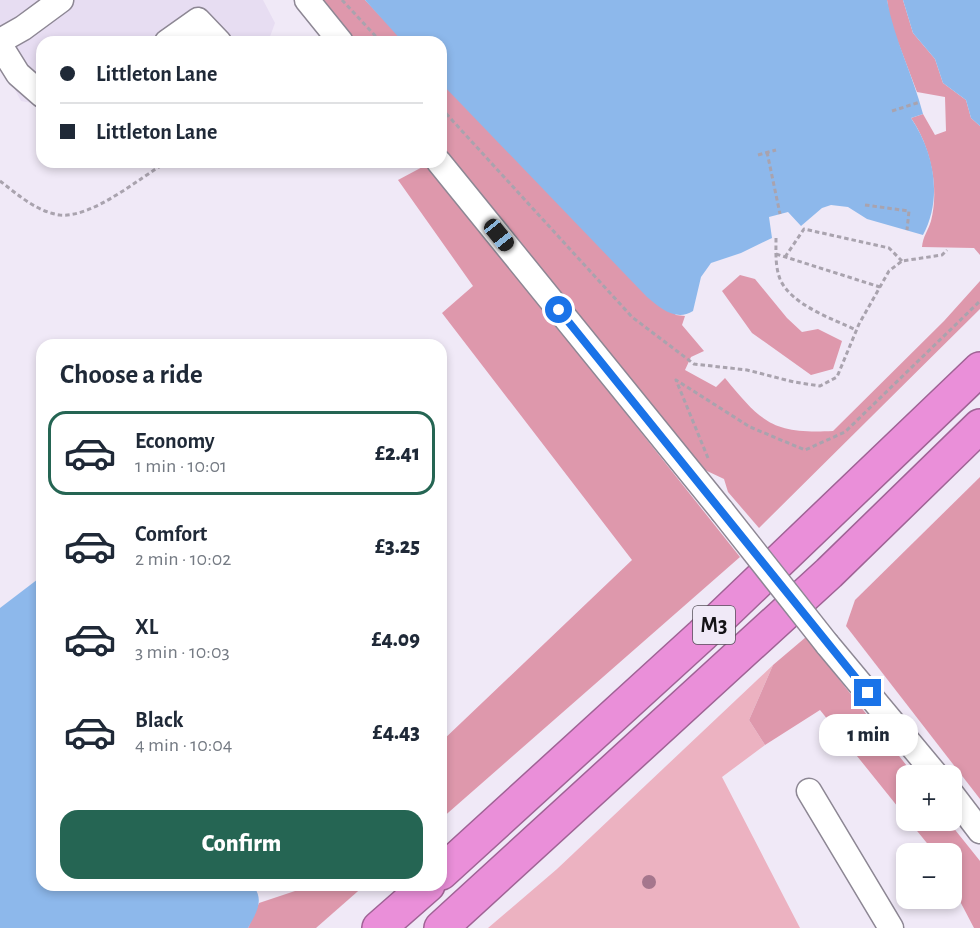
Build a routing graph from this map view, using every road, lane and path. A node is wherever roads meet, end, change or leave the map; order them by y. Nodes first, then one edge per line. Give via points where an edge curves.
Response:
1 (61, 0) edge
2 (307, 0) edge
3 (342, 0) edge
4 (175, 36) edge
5 (213, 36) edge
6 (336, 36) edge
7 (375, 36) edge
8 (0, 43) edge
9 (36, 90) edge
10 (920, 102) dead end
11 (892, 111) dead end
12 (447, 115) edge
13 (776, 150) dead end
14 (767, 152) junction
15 (758, 155) dead end
16 (157, 168) edge
17 (444, 168) edge
18 (0, 181) edge
19 (865, 205) dead end
20 (780, 214) dead end
21 (907, 230) dead end
22 (776, 238) dead end
23 (947, 250) dead end
24 (776, 254) junction
25 (785, 257) junction
26 (902, 261) junction
27 (880, 287) junction
28 (980, 301) edge
29 (856, 330) junction
30 (980, 369) edge
31 (980, 426) edge
32 (711, 465) dead end
33 (928, 765) edge
34 (809, 791) dead end
35 (962, 807) edge
36 (980, 831) edge
37 (447, 868) edge
38 (421, 891) edge
39 (379, 928) edge
40 (441, 928) edge
41 (891, 928) edge

1 - 8 street
2 - 6 street
3 - 7 path
4 - 5 street via 198,20
8 - 9 street via 18,74
10 - 11 path
12 - 29 path via 632,317 694,364 747,370 820,386 837,376
13 - 14 path
14 - 15 path
14 - 20 path
16 - 18 path via 103,202 61,215 27,202
17 - 33 street, bridge
19 - 21 path via 909,211
22 - 24 path
23 - 26 path via 942,255
24 - 25 path
24 - 29 path via 781,282 804,305
25 - 26 path via 804,228 890,248
25 - 27 path
26 - 27 path via 889,271
27 - 29 path
28 - 32 path via 845,432 804,450 750,427 676,380
30 - 37 highway, M3 via 702,635
31 - 40 highway, M3 via 829,573
34 - 41 street
35 - 36 street
38 - 39 highway

